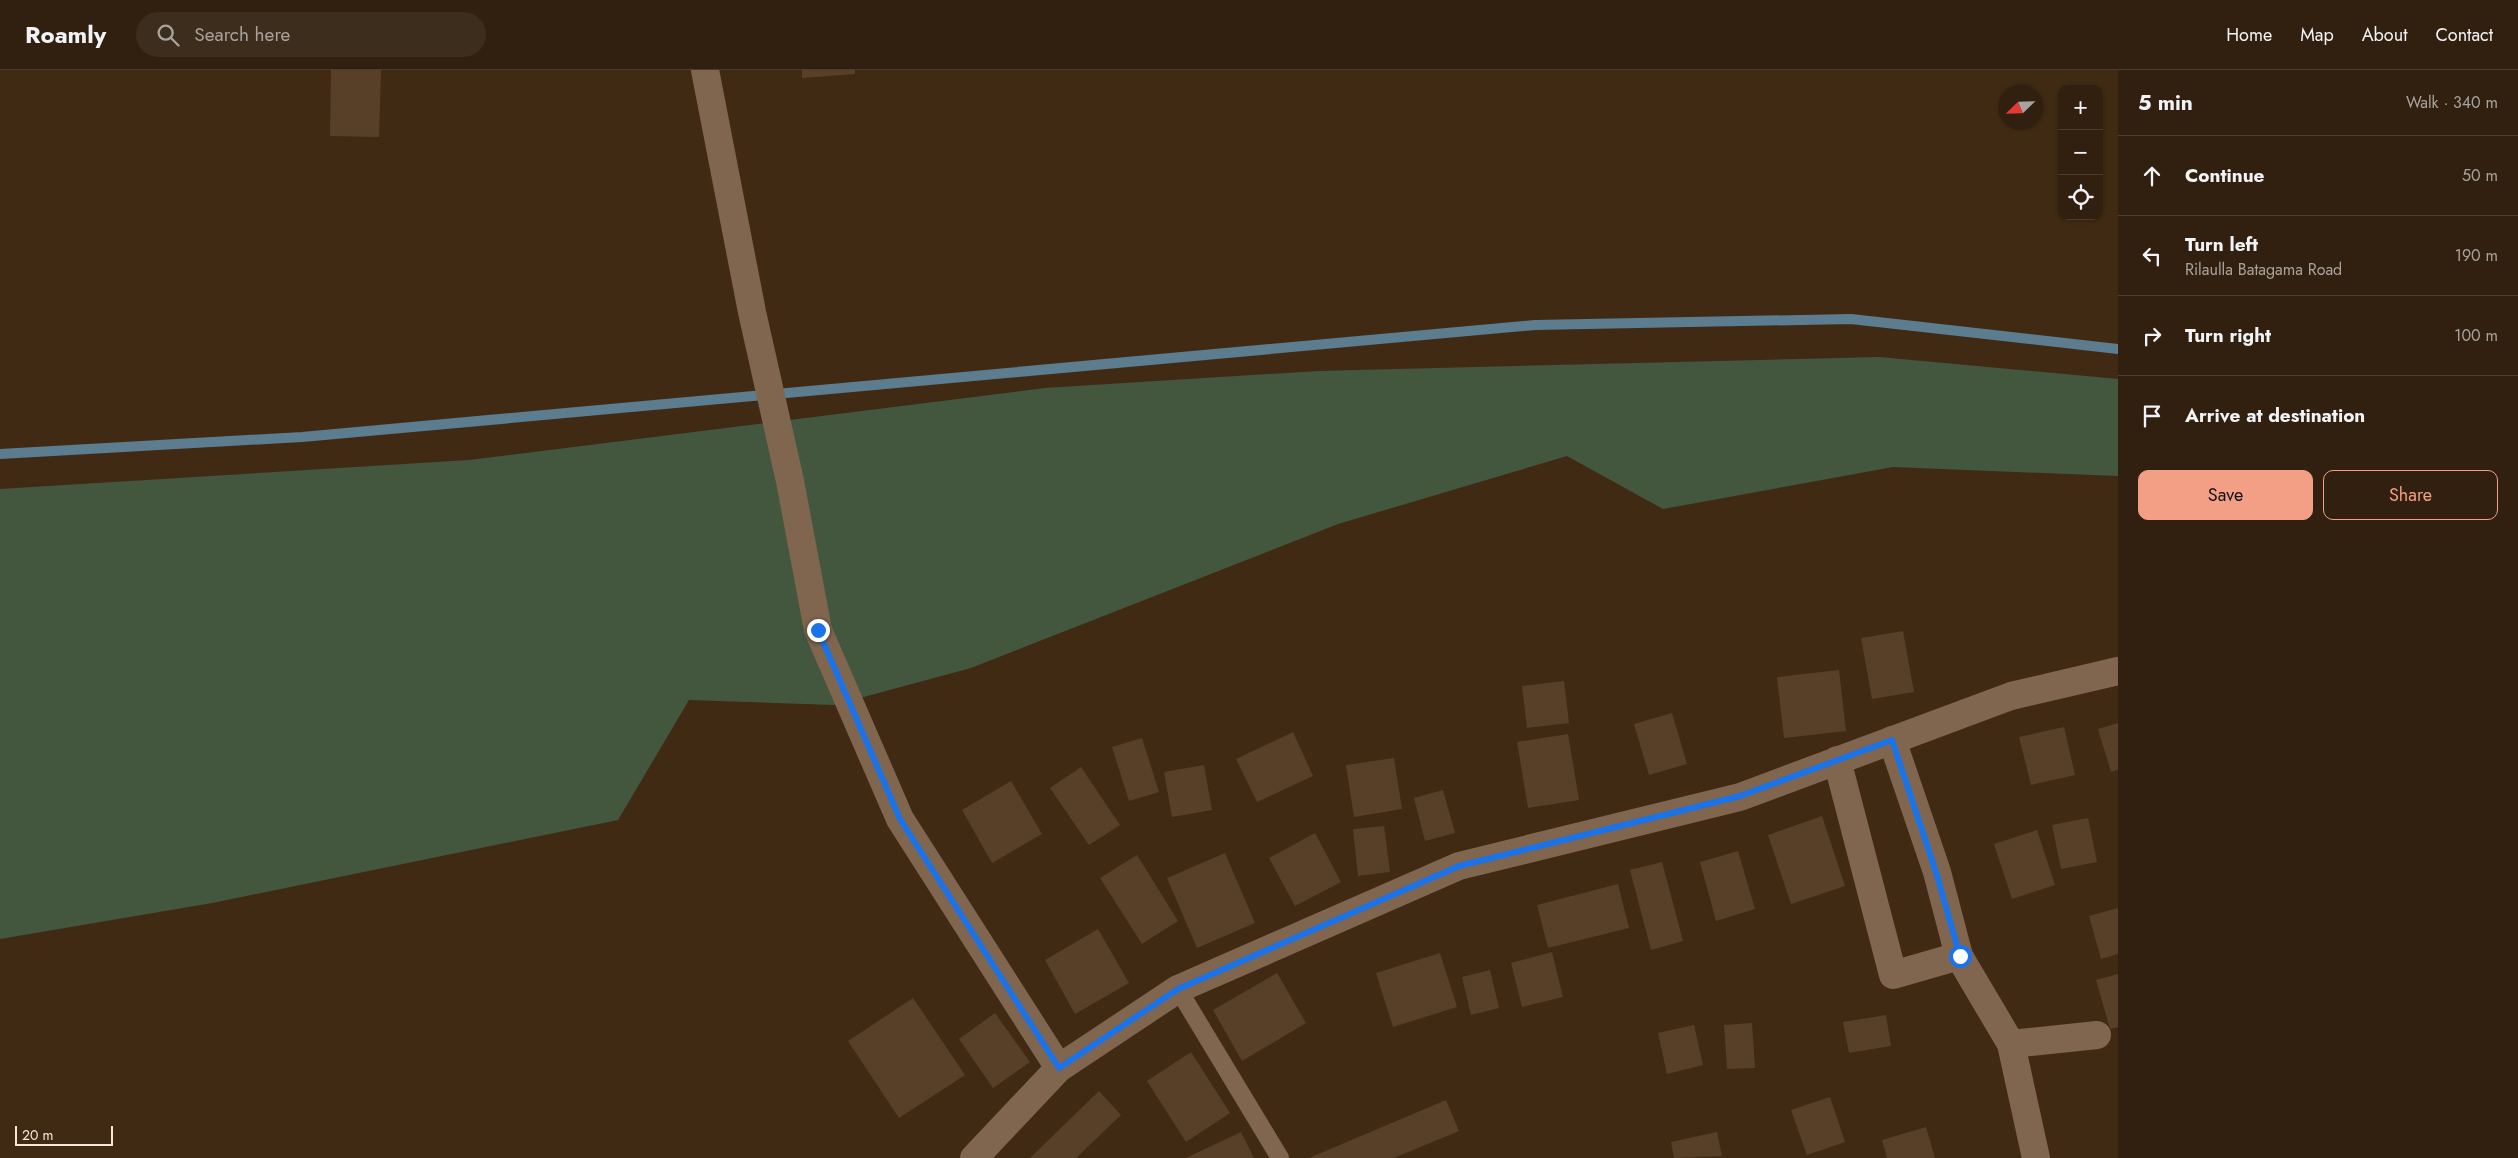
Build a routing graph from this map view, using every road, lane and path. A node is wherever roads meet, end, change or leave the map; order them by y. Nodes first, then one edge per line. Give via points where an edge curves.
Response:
1 (705, 70) edge
2 (2118, 670) edge
3 (1892, 740) junction
4 (1837, 760) junction
5 (1960, 956) junction
6 (1178, 989) junction
7 (2097, 1035) dead end
8 (2011, 1044) junction
9 (1059, 1068) junction
10 (974, 1158) edge
11 (1280, 1158) edge
12 (2036, 1158) edge

1 - 9 street via 818,630 900,819
2 - 3 street via 2011,696
3 - 4 street
3 - 5 street
4 - 5 street via 1893,975
4 - 6 street via 1740,796 1459,866
5 - 8 street
6 - 9 street
6 - 11 lane
7 - 8 street
8 - 12 street
9 - 10 street

